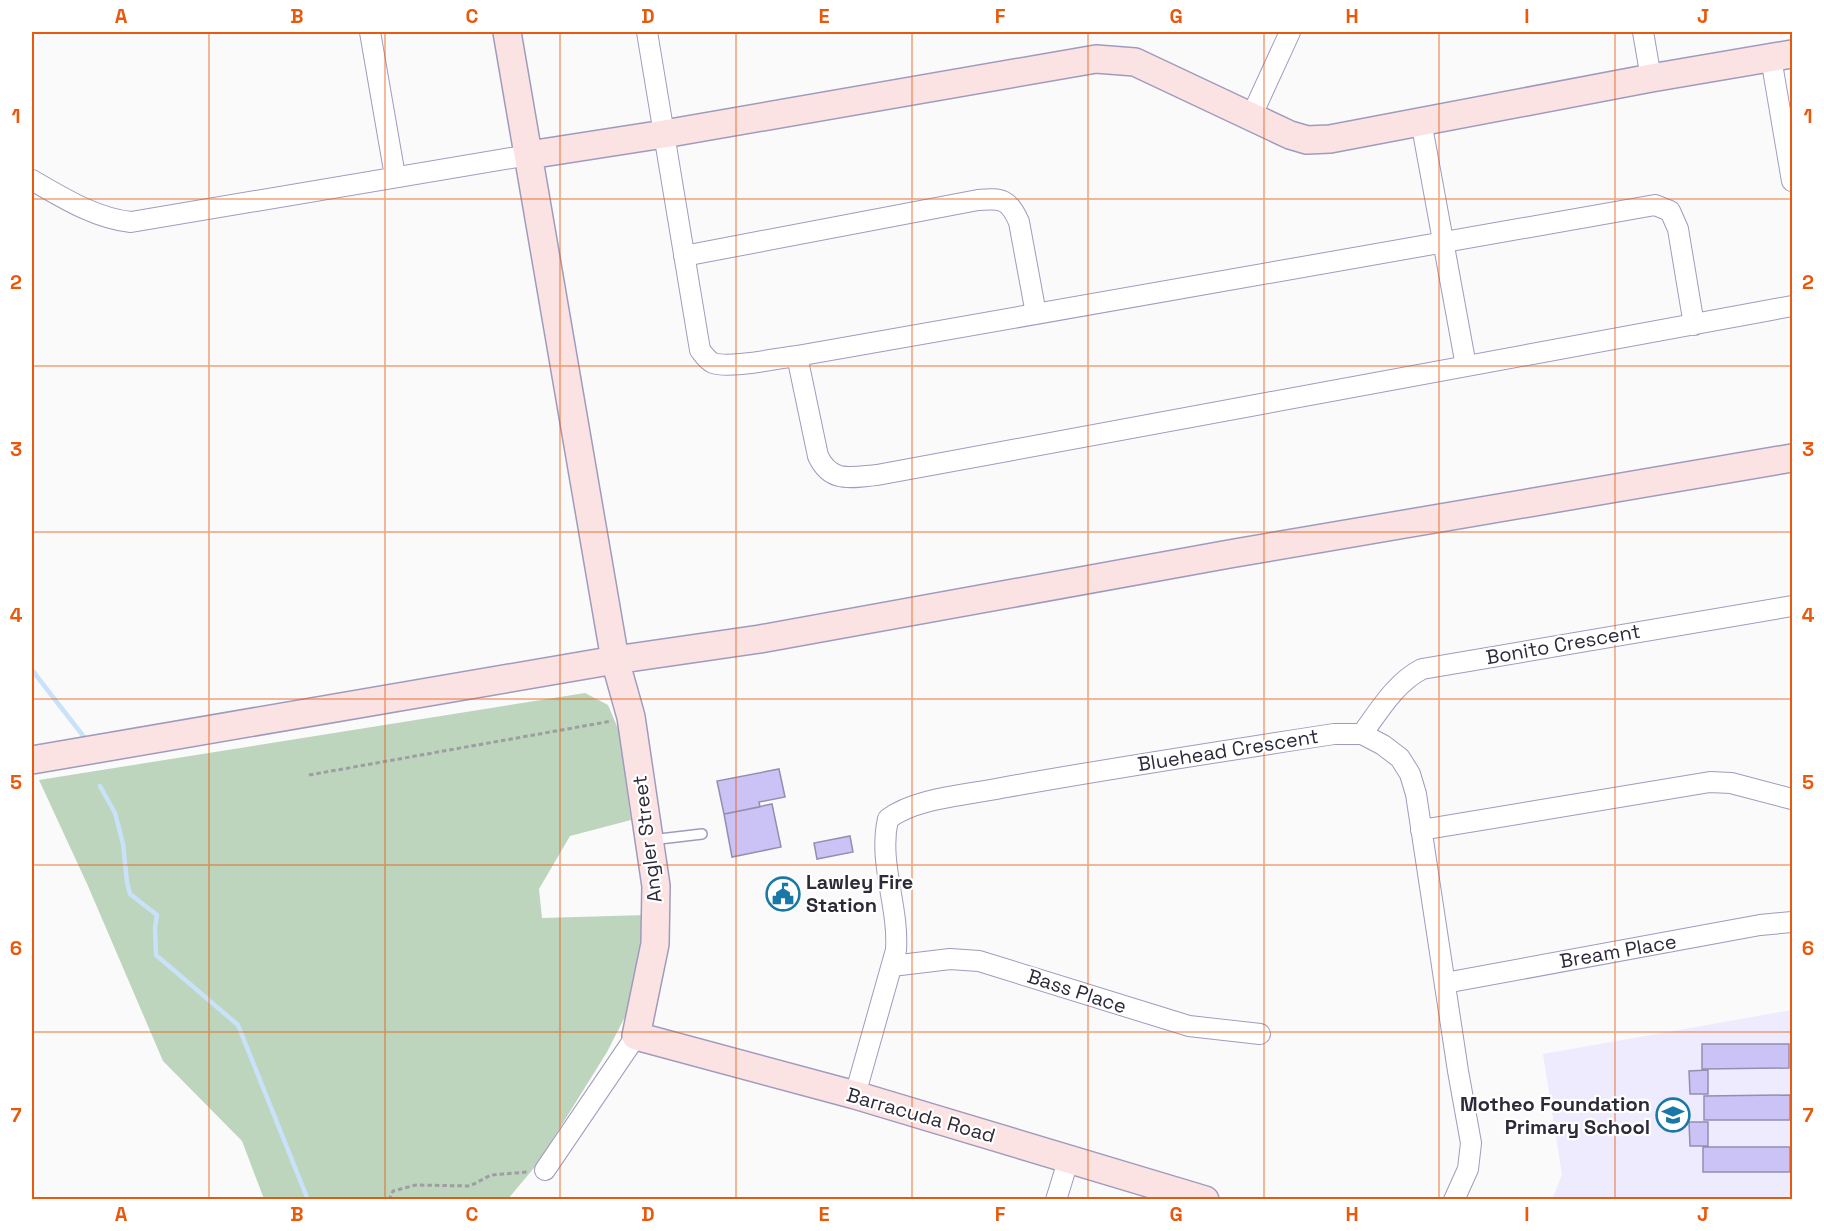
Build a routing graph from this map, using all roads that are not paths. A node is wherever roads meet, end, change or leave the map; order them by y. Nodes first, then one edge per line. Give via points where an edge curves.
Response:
1 (370, 32) edge
2 (507, 32) edge
3 (647, 32) edge
4 (1290, 32) edge
5 (1643, 32) edge
6 (1782, 56) edge
7 (1651, 78) junction
8 (1251, 117) junction
9 (1421, 121) junction
10 (664, 134) junction
11 (529, 155) junction
12 (395, 176) junction
13 (32, 180) edge
14 (1792, 181) edge
15 (1443, 242) junction
16 (684, 256) junction
17 (1792, 306) edge
18 (1036, 314) junction
19 (1694, 325) junction
20 (797, 356) junction
21 (1466, 366) junction
22 (1792, 458) edge
23 (1792, 606) edge
24 (615, 660) junction
25 (1362, 735) junction
26 (32, 760) edge
27 (1792, 800) edge
28 (1421, 830) junction
29 (702, 834) dead end
30 (649, 840) junction
31 (1792, 922) edge
32 (892, 966) junction
33 (1445, 983) junction
34 (1260, 1034) dead end
35 (636, 1036) junction
36 (855, 1095) junction
37 (1069, 1158) junction
38 (545, 1170) road end
39 (1056, 1200) edge
40 (1205, 1200) edge
41 (1454, 1200) edge

1 - 12 street
2 - 11 street, Angler Street
3 - 10 street
4 - 8 street
5 - 7 street
6 - 7 street
6 - 14 street
7 - 9 street
8 - 9 street via 1307,140
8 - 10 street via 1135,62 1096,59
9 - 15 street
10 - 11 street
10 - 16 street
11 - 12 street
11 - 24 street, Angler Street
12 - 13 street via 131,222 86,209
15 - 18 street
15 - 19 street via 1655,205 1670,211 1678,229
15 - 21 street
16 - 18 street via 978,200 1005,201 1019,222
16 - 20 street via 700,350 707,359 715,364 729,364
17 - 19 street
18 - 20 street
19 - 21 street
20 - 21 street via 821,462 830,472 848,477 877,475
22 - 24 street via 1247,550 760,639
23 - 25 street, Bonito Crescent via 1422,669 1394,691
24 - 26 street
24 - 30 street, Angler Street via 631,717
25 - 28 street, Bluehead Crescent via 1400,758 1410,774
25 - 32 street, Bluehead Crescent via 1334,734 1087,772 898,811 888,819 884,836 897,931
27 - 28 street via 1731,783 1710,782
28 - 33 street, Bluehead Crescent
29 - 30 lane
30 - 35 street, Angler Street via 656,886 655,944
31 - 33 street, Bream Place
32 - 34 street, Bass Place via 950,959 980,961 1189,1026
32 - 36 street, Bluehead Crescent
33 - 41 street, Bluehead Crescent via 1471,1143 1468,1169
35 - 36 street, Barracuda Road
35 - 38 street, Angler Street
36 - 37 street, Barracuda Road
37 - 39 street
37 - 40 street, Barracuda Road

